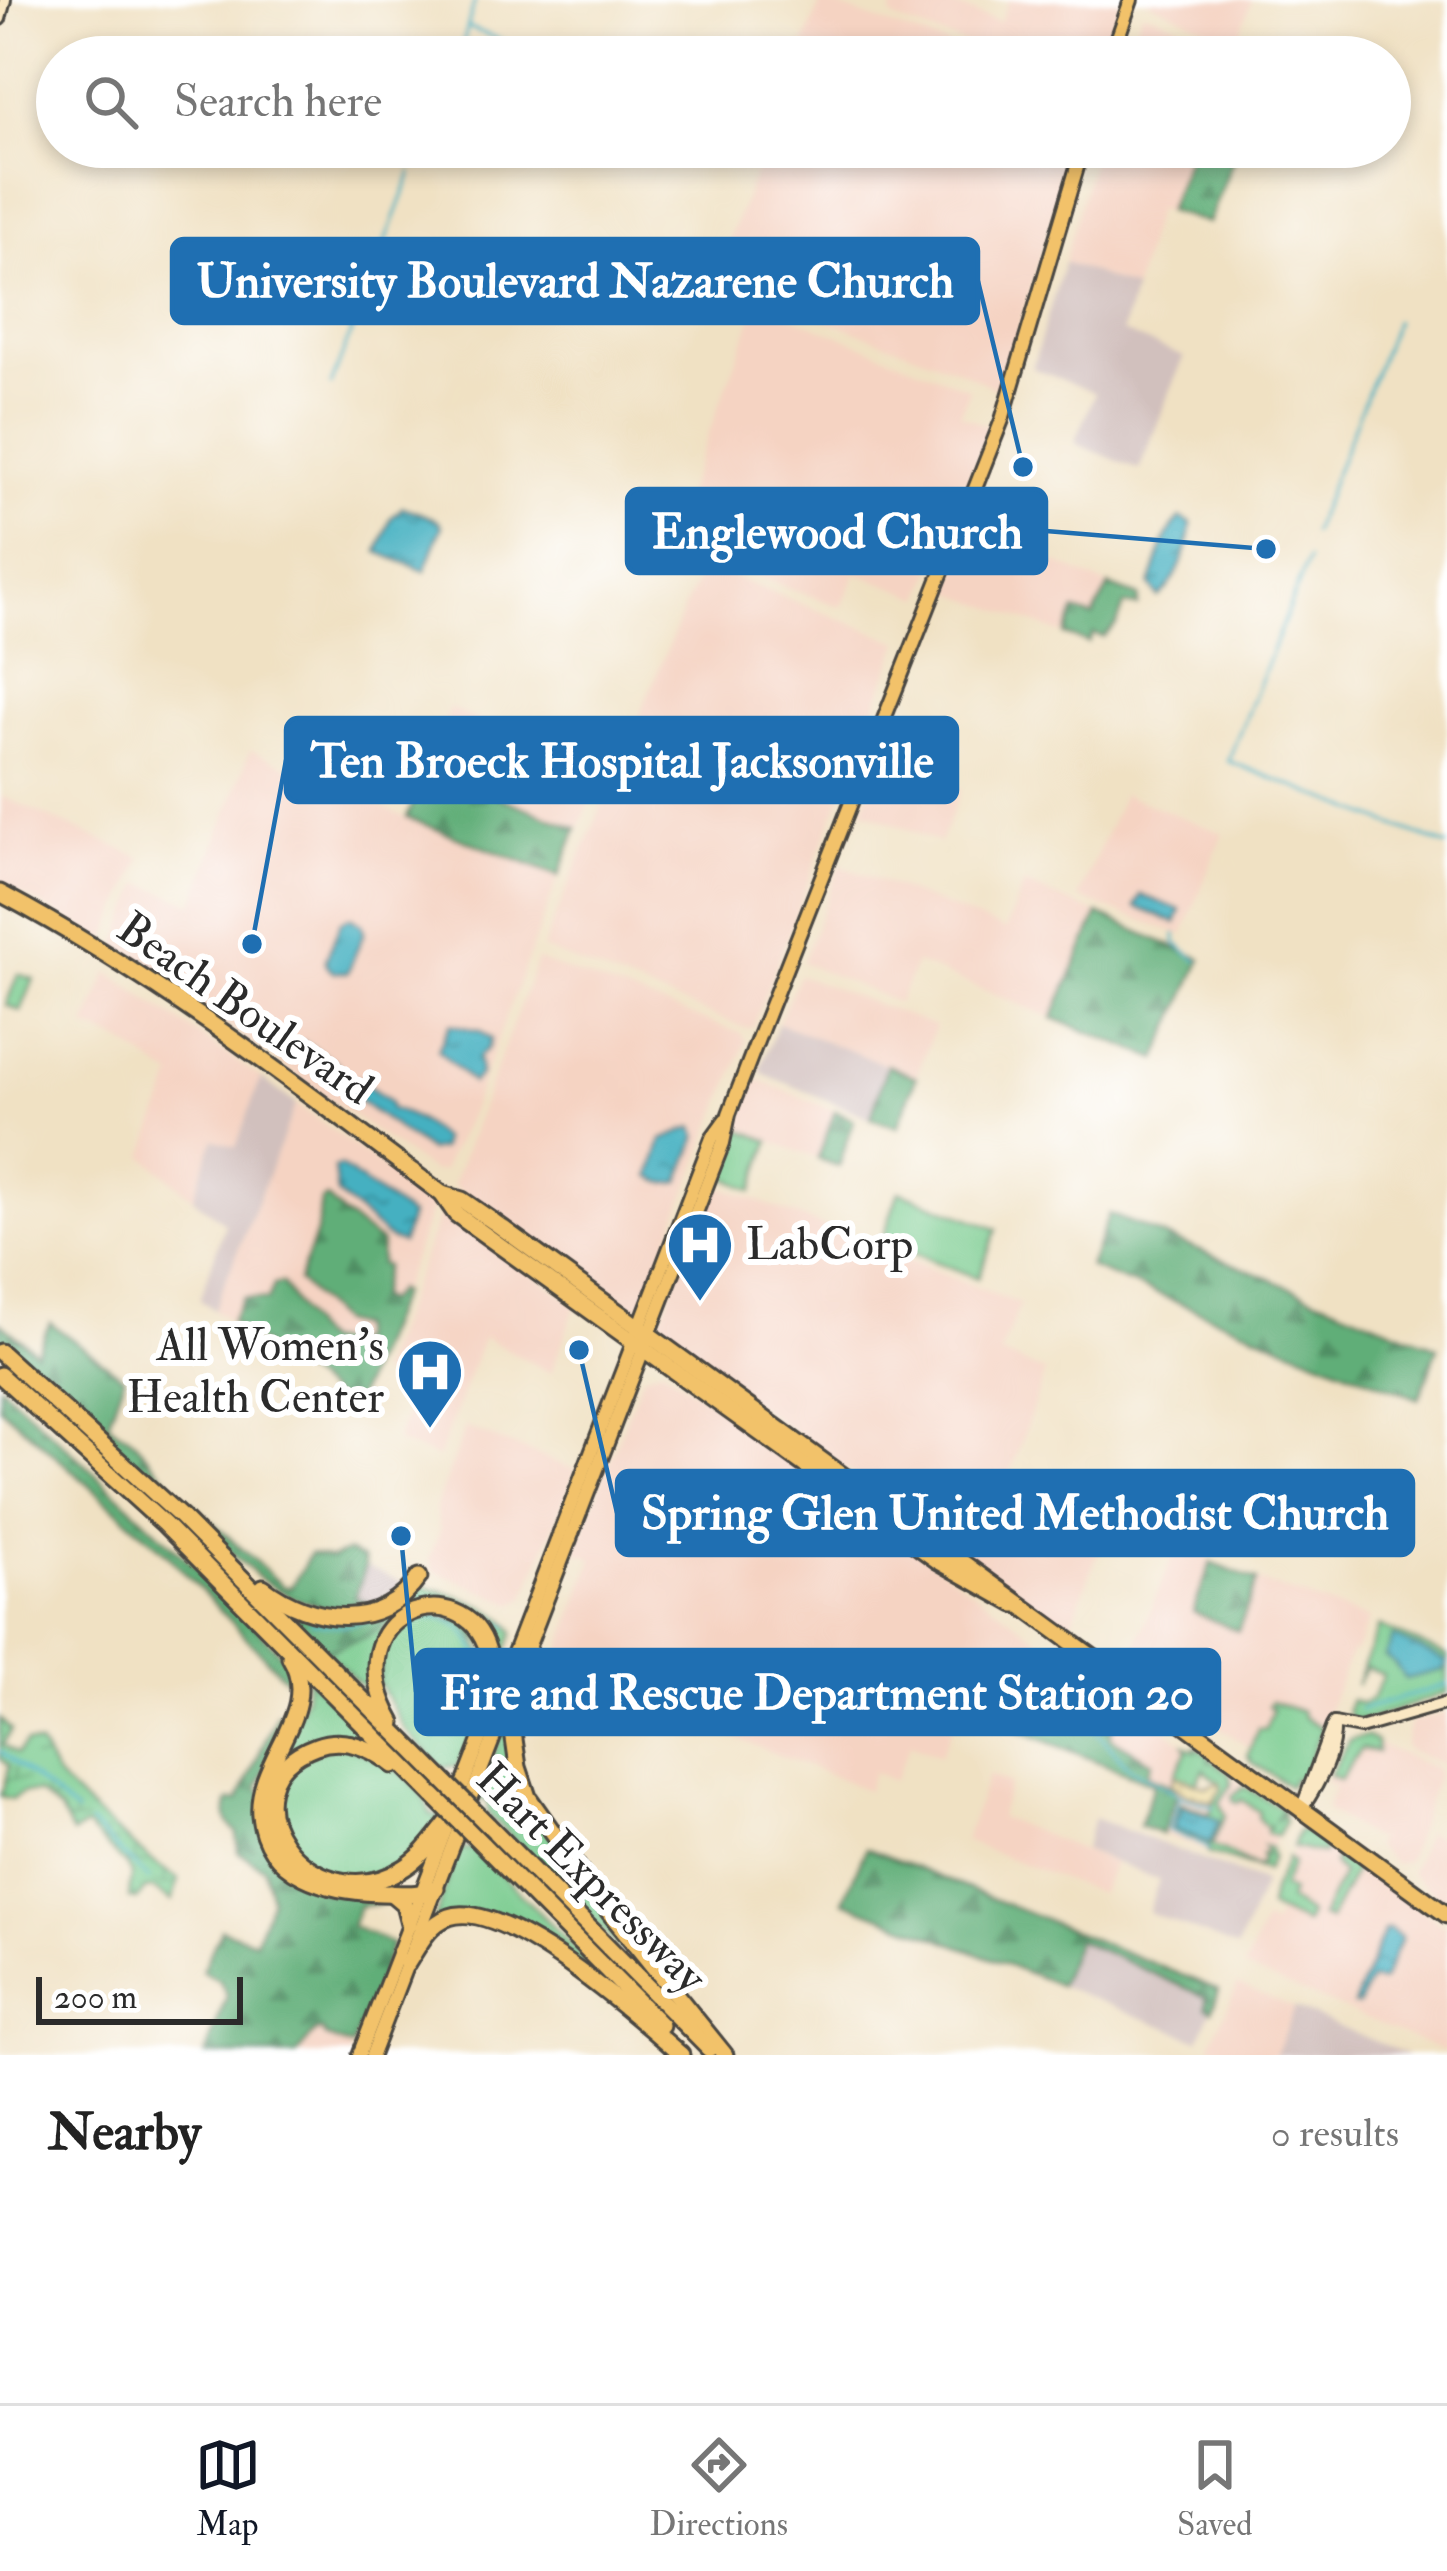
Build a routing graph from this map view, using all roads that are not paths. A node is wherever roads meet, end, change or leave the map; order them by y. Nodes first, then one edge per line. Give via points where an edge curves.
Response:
1 (5, 0) edge
2 (1131, 0) edge
3 (0, 19) edge
4 (1118, 36) edge
5 (1077, 168) edge
6 (0, 893) edge
7 (640, 1337) junction
8 (0, 1352) edge
9 (0, 1375) edge
10 (207, 1543) junction
11 (419, 1577) dead end
12 (262, 1622) junction
13 (528, 1649) junction
14 (1447, 1703) edge
15 (1334, 1723) junction
16 (484, 1725) junction
17 (1360, 1728) junction
18 (408, 1745) junction
19 (1324, 1771) junction
20 (434, 1796) junction
21 (1301, 1810) junction
22 (448, 1822) junction
23 (428, 1891) junction
24 (391, 1893) junction
25 (1447, 1916) edge
26 (409, 1923) junction
27 (407, 1964) junction
28 (358, 2055) edge
29 (372, 2055) edge
30 (681, 2055) edge
31 (690, 2055) edge
32 (715, 2055) edge
33 (725, 2055) edge

1 - 3 main road
2 - 4 main road
5 - 7 main road via 1002,420 729,1114 712,1138
6 - 7 highway, Beach Boulevard via 176,1000 442,1194 466,1202
7 - 13 main road
7 - 16 main road
7 - 21 highway, Beach Boulevard via 937,1560 1015,1604
8 - 10 highway, Hart Expressway
9 - 12 highway, Hart Expressway
10 - 11 highway via 276,1597 332,1617 380,1610
10 - 18 highway, Hart Expressway
12 - 20 highway, Hart Expressway
12 - 24 highway via 301,1683 262,1792 270,1846 315,1884
13 - 23 main road
13 - 33 highway via 513,1732 528,1798
14 - 17 main road
15 - 17 main road
15 - 19 main road
15 - 21 main road
16 - 18 highway via 491,1676 484,1639 453,1612 414,1611 391,1626 374,1664 383,1705
16 - 22 main road
17 - 19 main road
18 - 32 highway, Hart Expressway, bridge
19 - 21 main road
20 - 22 highway via 374,1752 339,1742 297,1755 276,1782 271,1811 292,1856 346,1882 405,1868
20 - 31 highway, Hart Expressway, bridge
21 - 25 highway, Beach Boulevard
22 - 23 main road
23 - 24 highway
23 - 26 main road
23 - 27 main road
24 - 26 highway
26 - 28 main road
27 - 29 main road
27 - 30 highway via 446,1918 495,1920 534,1940

